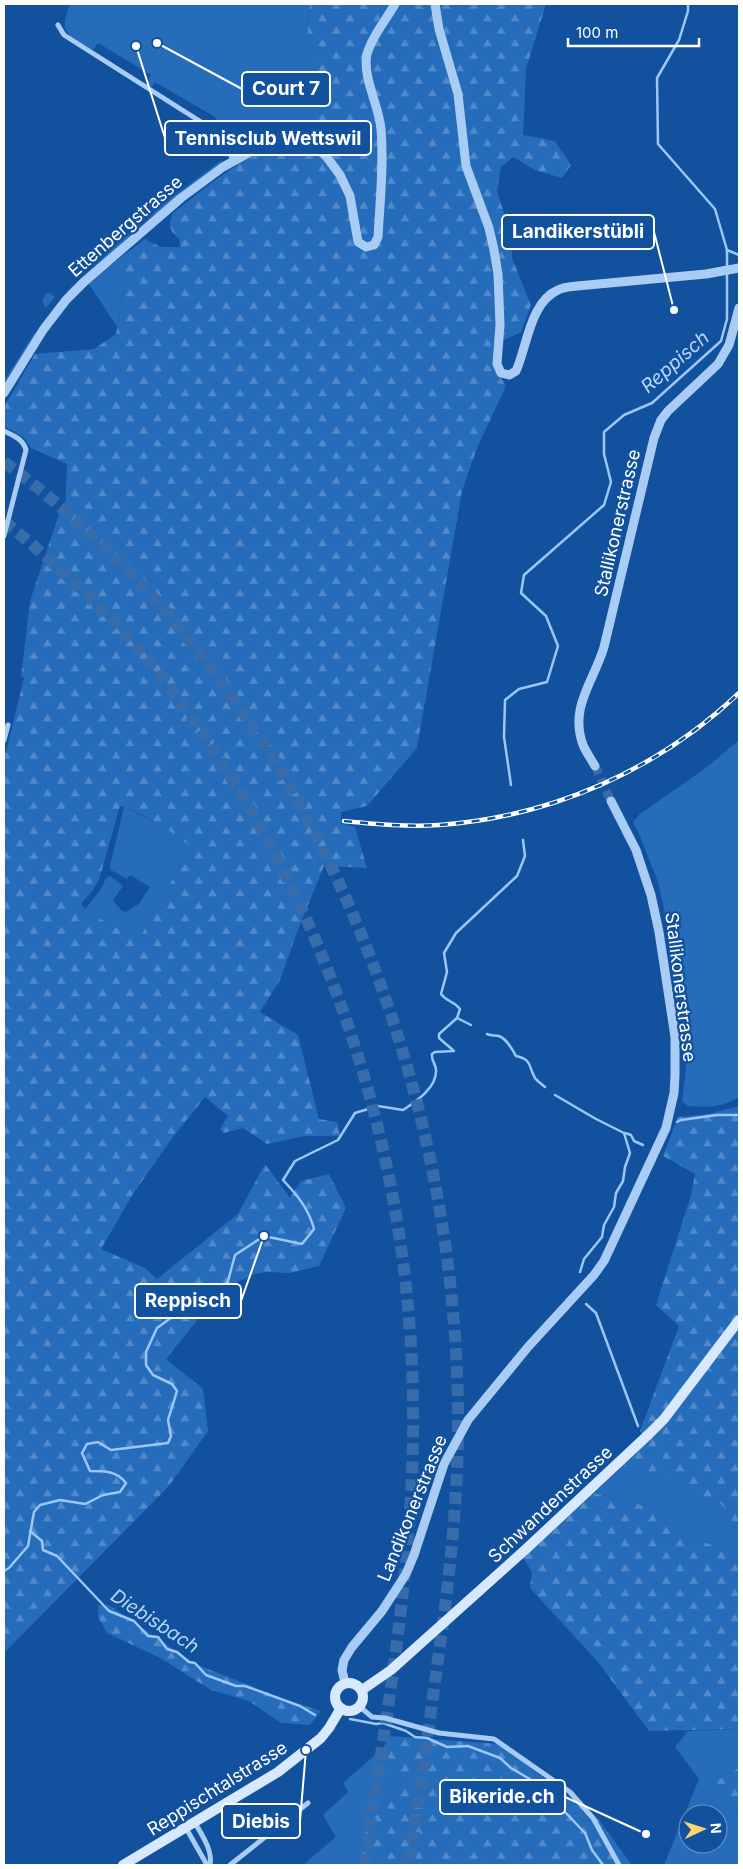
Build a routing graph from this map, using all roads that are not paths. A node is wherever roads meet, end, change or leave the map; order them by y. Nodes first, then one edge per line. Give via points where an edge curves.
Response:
1 (394, 4) edge
2 (435, 4) edge
3 (58, 25) dead end
4 (234, 161) junction
5 (737, 268) edge
6 (739, 308) edge
7 (4, 393) edge
8 (4, 431) edge
9 (4, 536) edge
10 (8, 725) dead end
11 (4, 740) edge
12 (595, 766) tunnel mouth
13 (611, 801) tunnel mouth
14 (604, 1261) joint
15 (739, 1320) edge
16 (345, 1683) junction
17 (362, 1690) junction
18 (360, 1707) junction
19 (341, 1708) junction
20 (308, 1803) dead end
21 (190, 1825) junction
22 (123, 1865) edge
23 (208, 1865) edge
24 (230, 1865) edge
25 (619, 1865) edge

1 - 4 street, Ettenbergstrasse via 372,41 367,57 366,68 381,132 378,237 372,246 358,242 352,203 337,170 326,156 308,144 275,141
2 - 5 street via 458,94 466,166 494,250 500,325 497,364 501,372 509,375 516,371 538,308 557,290
3 - 4 street via 64,35 209,127 219,136
4 - 7 street, Ettenbergstrasse via 180,198 66,300
6 - 12 street, Stallikonerstrasse via 729,345 718,364 668,411 654,438 604,647 582,697 583,745
8 - 9 street via 24,443 26,450
10 - 11 street
13 - 14 street, Stallikonerstrasse via 636,850 654,908 675,1037 675,1075 666,1128
14 - 16 street, Landikonerstrasse via 468,1420 444,1464 406,1574 382,1612 344,1660
15 - 17 main road, Schwandenstrasse via 654,1429 391,1670
16 - 17 main road via 356,1684
16 - 19 main road via 335,1695
17 - 18 main road
18 - 19 main road via 348,1711
18 - 25 street via 372,1716 439,1734 494,1739 570,1792 593,1818
19 - 21 main road, Reppischtalstrasse via 325,1733 300,1755 278,1772
20 - 24 street
21 - 22 main road, Reppischtalstrasse
21 - 23 street
21 - 23 street via 211,1857

